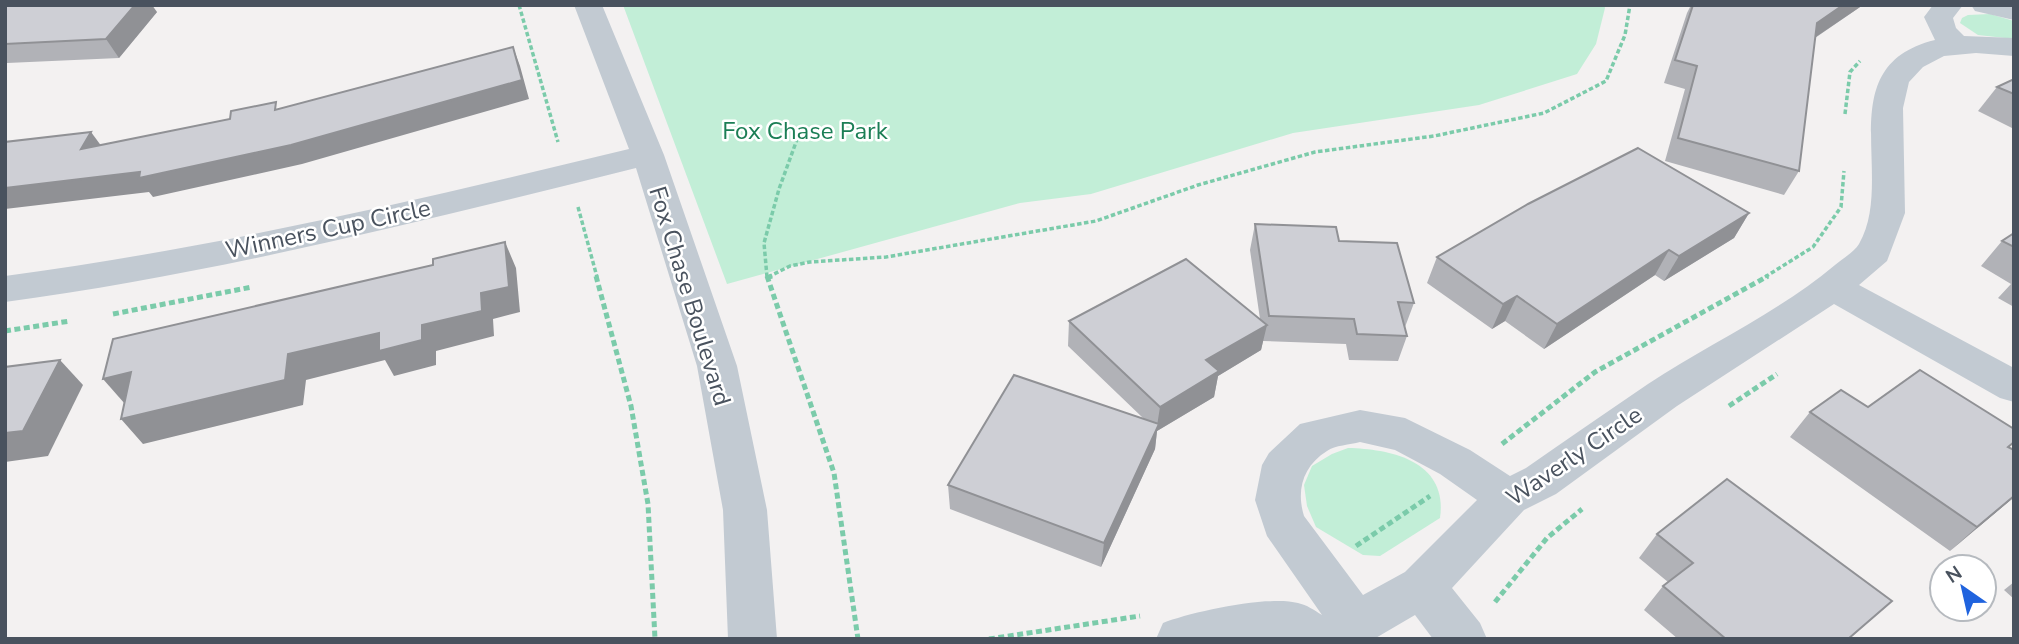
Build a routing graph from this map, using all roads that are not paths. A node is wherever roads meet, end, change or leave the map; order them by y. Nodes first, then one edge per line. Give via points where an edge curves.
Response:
1 (588, 5) edge
2 (1949, 5) edge
3 (1985, 5) edge
4 (2014, 12) edge
5 (1957, 46) junction
6 (2014, 47) edge
7 (648, 155) junction
8 (1833, 288) junction
9 (5, 289) edge
10 (2014, 387) edge
11 (1508, 498) junction
12 (1422, 587) junction
13 (1478, 622) edge
14 (1166, 626) edge
15 (1333, 634) edge
16 (754, 639) edge

1 - 7 street, Fox Chase Boulevard
2 - 5 street via 1938,17
3 - 4 street
5 - 6 street, Waverly Circle
5 - 8 street, Waverly Circle via 1937,48 1912,61 1895,80 1888,108 1888,213 1874,253
7 - 9 street, Winners Cup Circle via 391,217 101,278
7 - 16 street, Fox Chase Boulevard via 717,366 745,510
8 - 10 street
8 - 11 street, Waverly Circle via 1663,395 1541,481
11 - 12 street, Waverly Circle
11 - 15 street via 1405,435 1360,426 1315,436 1284,465 1277,500 1283,523 1318,572
12 - 13 street
12 - 15 street, Waverly Circle
14 - 15 street via 1295,624

